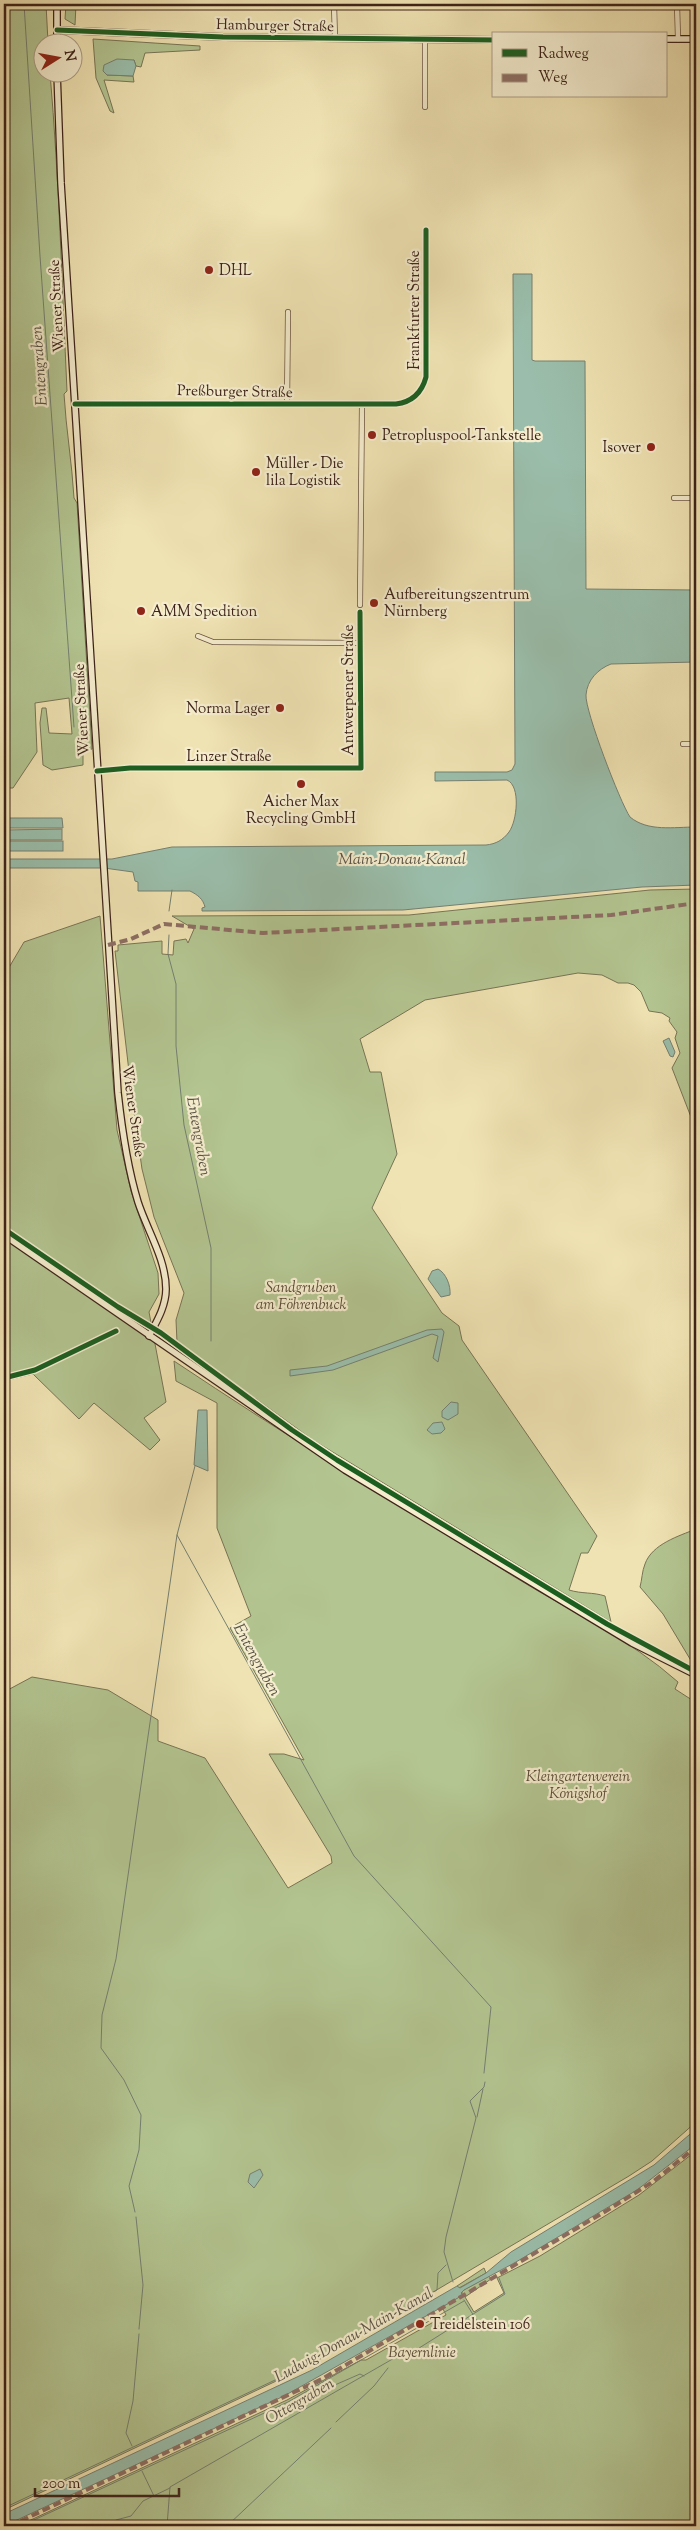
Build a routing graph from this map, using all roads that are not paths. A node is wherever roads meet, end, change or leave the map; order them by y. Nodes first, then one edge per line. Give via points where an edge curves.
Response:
1 (57, 4) edge
2 (334, 4) edge
3 (677, 4) edge
4 (57, 30) joint
5 (335, 39) junction
6 (668, 39) edge
7 (678, 39) junction
8 (696, 39) edge
9 (425, 40) junction
10 (492, 40) edge
11 (57, 82) edge
12 (425, 107) dead end
13 (426, 230) dead end
14 (288, 312) dead end
15 (74, 404) junction
16 (286, 404) junction
17 (362, 404) junction
18 (396, 404) joint
19 (674, 498) dead end
20 (696, 498) edge
21 (360, 605) dead end
22 (360, 612) dead end
23 (198, 636) dead end
24 (361, 643) junction
25 (683, 744) dead end
26 (696, 744) edge
27 (361, 768) joint
28 (97, 771) junction
29 (4, 1235) edge
30 (149, 1336) junction
31 (696, 1675) edge
32 (696, 1685) edge

1 - 4 main road
2 - 5 street
3 - 7 street
4 - 5 main road, Hamburger Straße
5 - 9 main road, Hamburger Straße
6 - 7 main road
7 - 8 main road
9 - 10 main road, Hamburger Straße
9 - 12 street
11 - 15 main road, Wiener Straße
13 - 18 street, Frankfurter Straße via 426,377 419,393 409,401
14 - 16 street, Preßburger Straße
15 - 16 street, Preßburger Straße
15 - 28 main road, Wiener Straße
16 - 17 street, Preßburger Straße
17 - 18 street, Preßburger Straße
17 - 21 street, Antwerpener Straße
19 - 20 street
22 - 24 street, Antwerpener Straße
23 - 24 street via 213,642
24 - 27 street, Antwerpener Straße
25 - 26 street
27 - 28 street, Linzer Straße via 130,768
28 - 30 main road, Wiener Straße via 113,1031 123,1132 138,1201 165,1283 162,1308
29 - 30 main road
30 - 31 main road via 373,1488 632,1643
31 - 32 street via 693,1684

